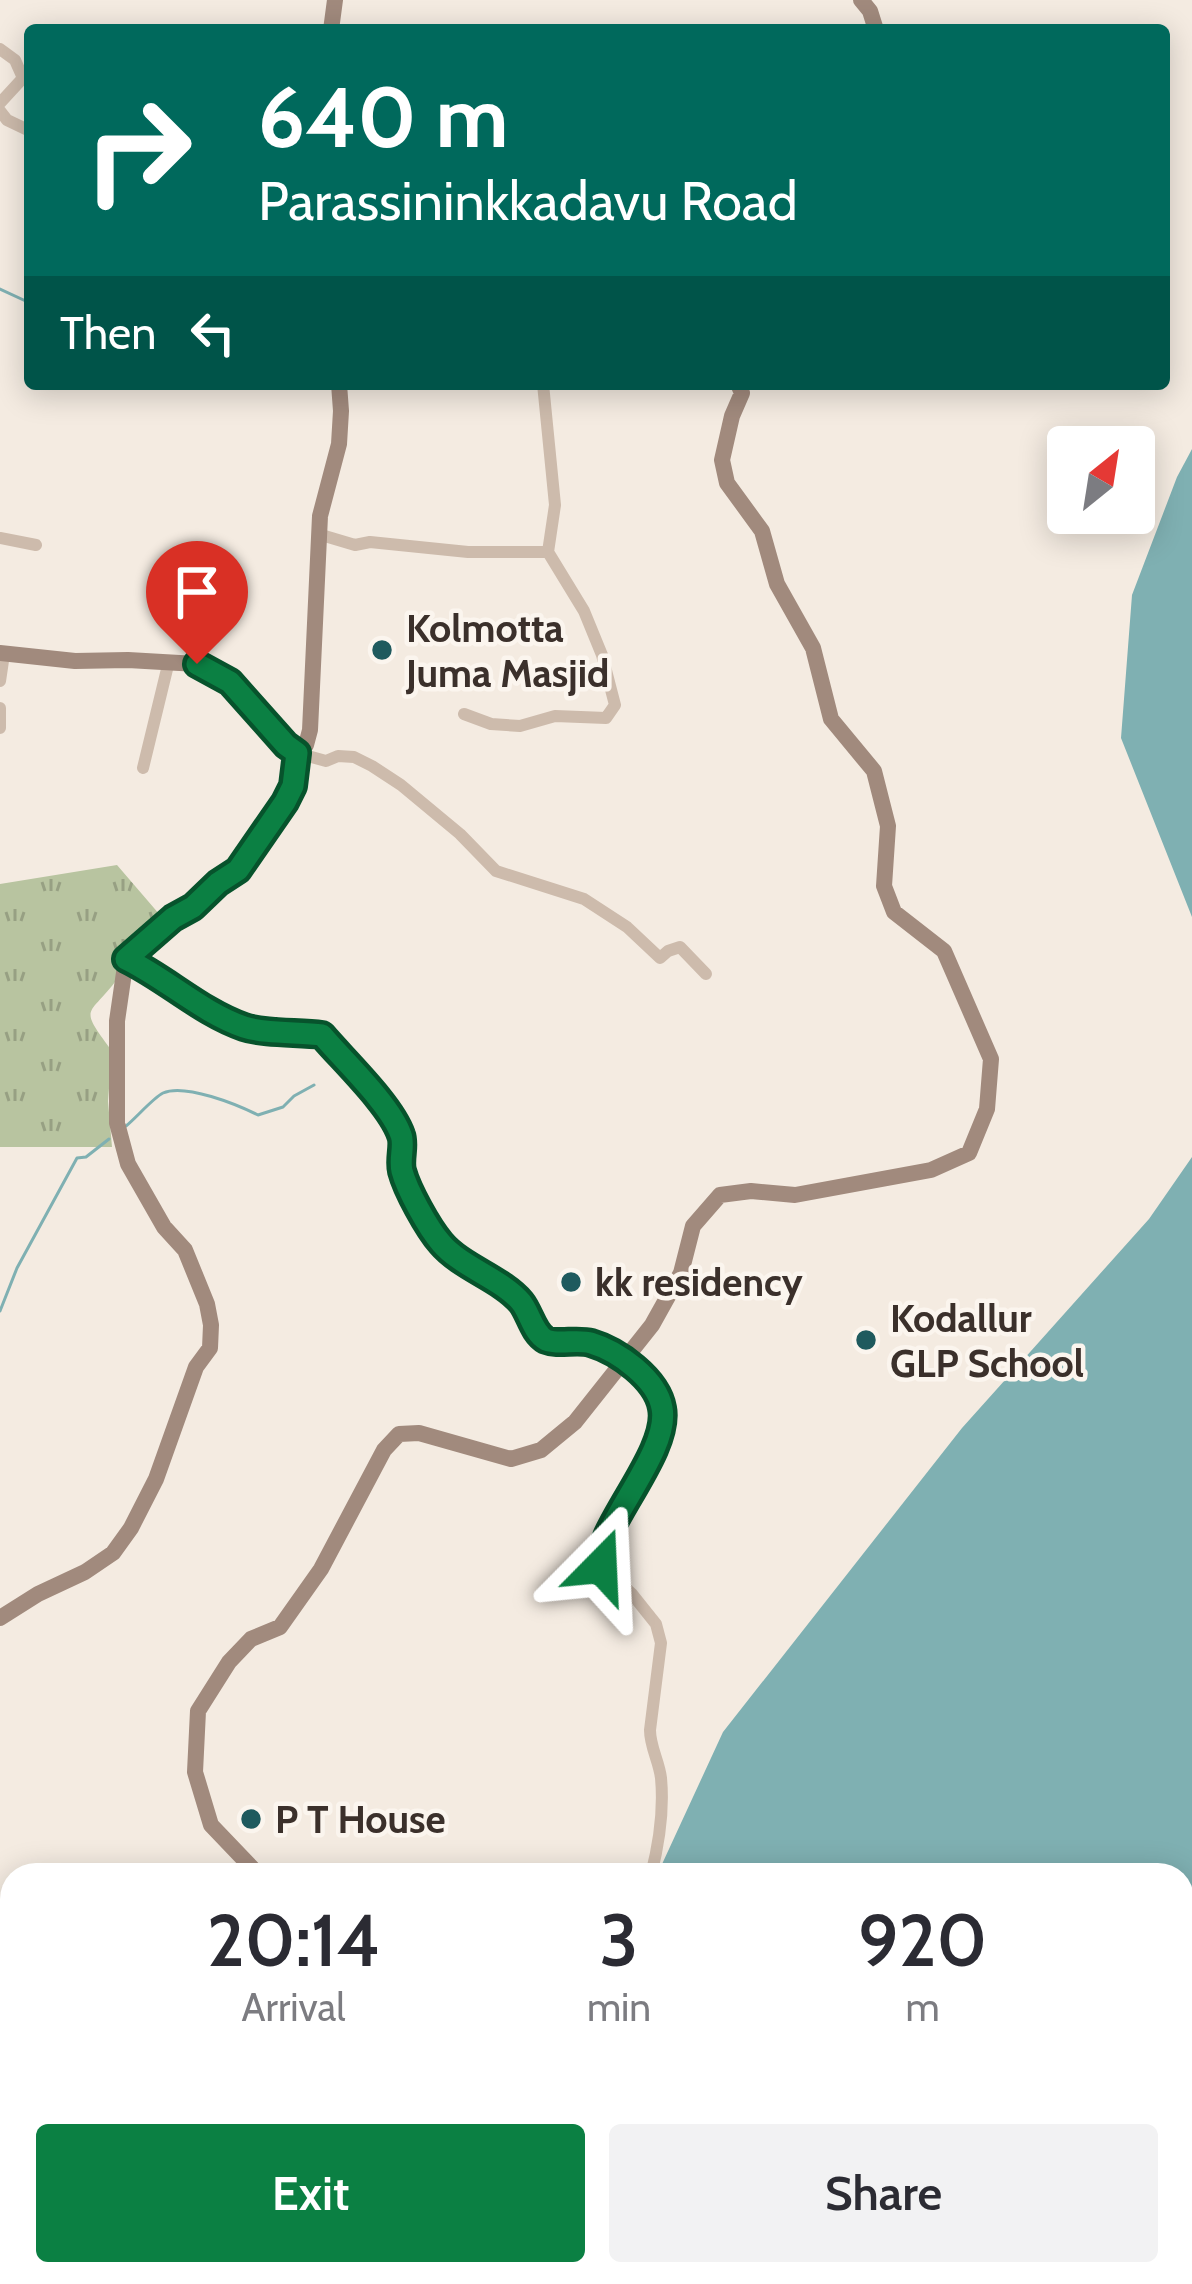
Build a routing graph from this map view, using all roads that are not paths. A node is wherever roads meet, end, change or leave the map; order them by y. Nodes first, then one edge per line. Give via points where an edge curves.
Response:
1 (0, 49) edge
2 (0, 107) edge
3 (24, 128) edge
4 (339, 390) edge
5 (544, 390) edge
6 (740, 390) edge
7 (318, 535) junction
8 (0, 538) edge
9 (36, 544) dead end
10 (548, 552) junction
11 (2, 653) edge
12 (170, 662) junction
13 (0, 681) edge
14 (0, 708) edge
15 (464, 714) dead end
16 (0, 728) edge
17 (297, 753) junction
18 (143, 767) dead end
19 (126, 959) junction
20 (706, 974) dead end
21 (625, 1361) junction
22 (0, 1618) edge
23 (247, 1863) edge
24 (654, 1863) edge

1 - 2 street via 23,78
2 - 3 street
4 - 7 street via 339,444
5 - 10 street via 555,505
6 - 21 street via 722,460 727,483 762,531 777,584 813,648 831,719 874,772 888,826 884,886 894,912 944,951 991,1059 987,1109 969,1153 932,1170 795,1195 720,1195 693,1226 681,1274
7 - 10 street via 355,545
7 - 17 street via 313,702 306,746
8 - 9 street
10 - 15 street via 584,611 615,705 606,718 555,716 520,726
11 - 12 street
11 - 13 street
12 - 17 street via 197,664 230,682
12 - 18 street
14 - 16 street
17 - 19 street via 285,802 238,870
17 - 20 street via 372,766 496,872 584,899 660,958 680,947
19 - 21 street via 248,1029 322,1035 402,1136 402,1169 441,1244 520,1300 549,1342 591,1343
19 - 22 street via 117,1123 128,1164 185,1250 207,1304 210,1348 156,1479 113,1553
21 - 23 street via 541,1450 512,1459 419,1433 399,1434 384,1450 280,1627 251,1639 198,1712 195,1772 211,1825
21 - 24 street via 657,1393 663,1424 598,1558 656,1624 661,1642 650,1730 661,1792

